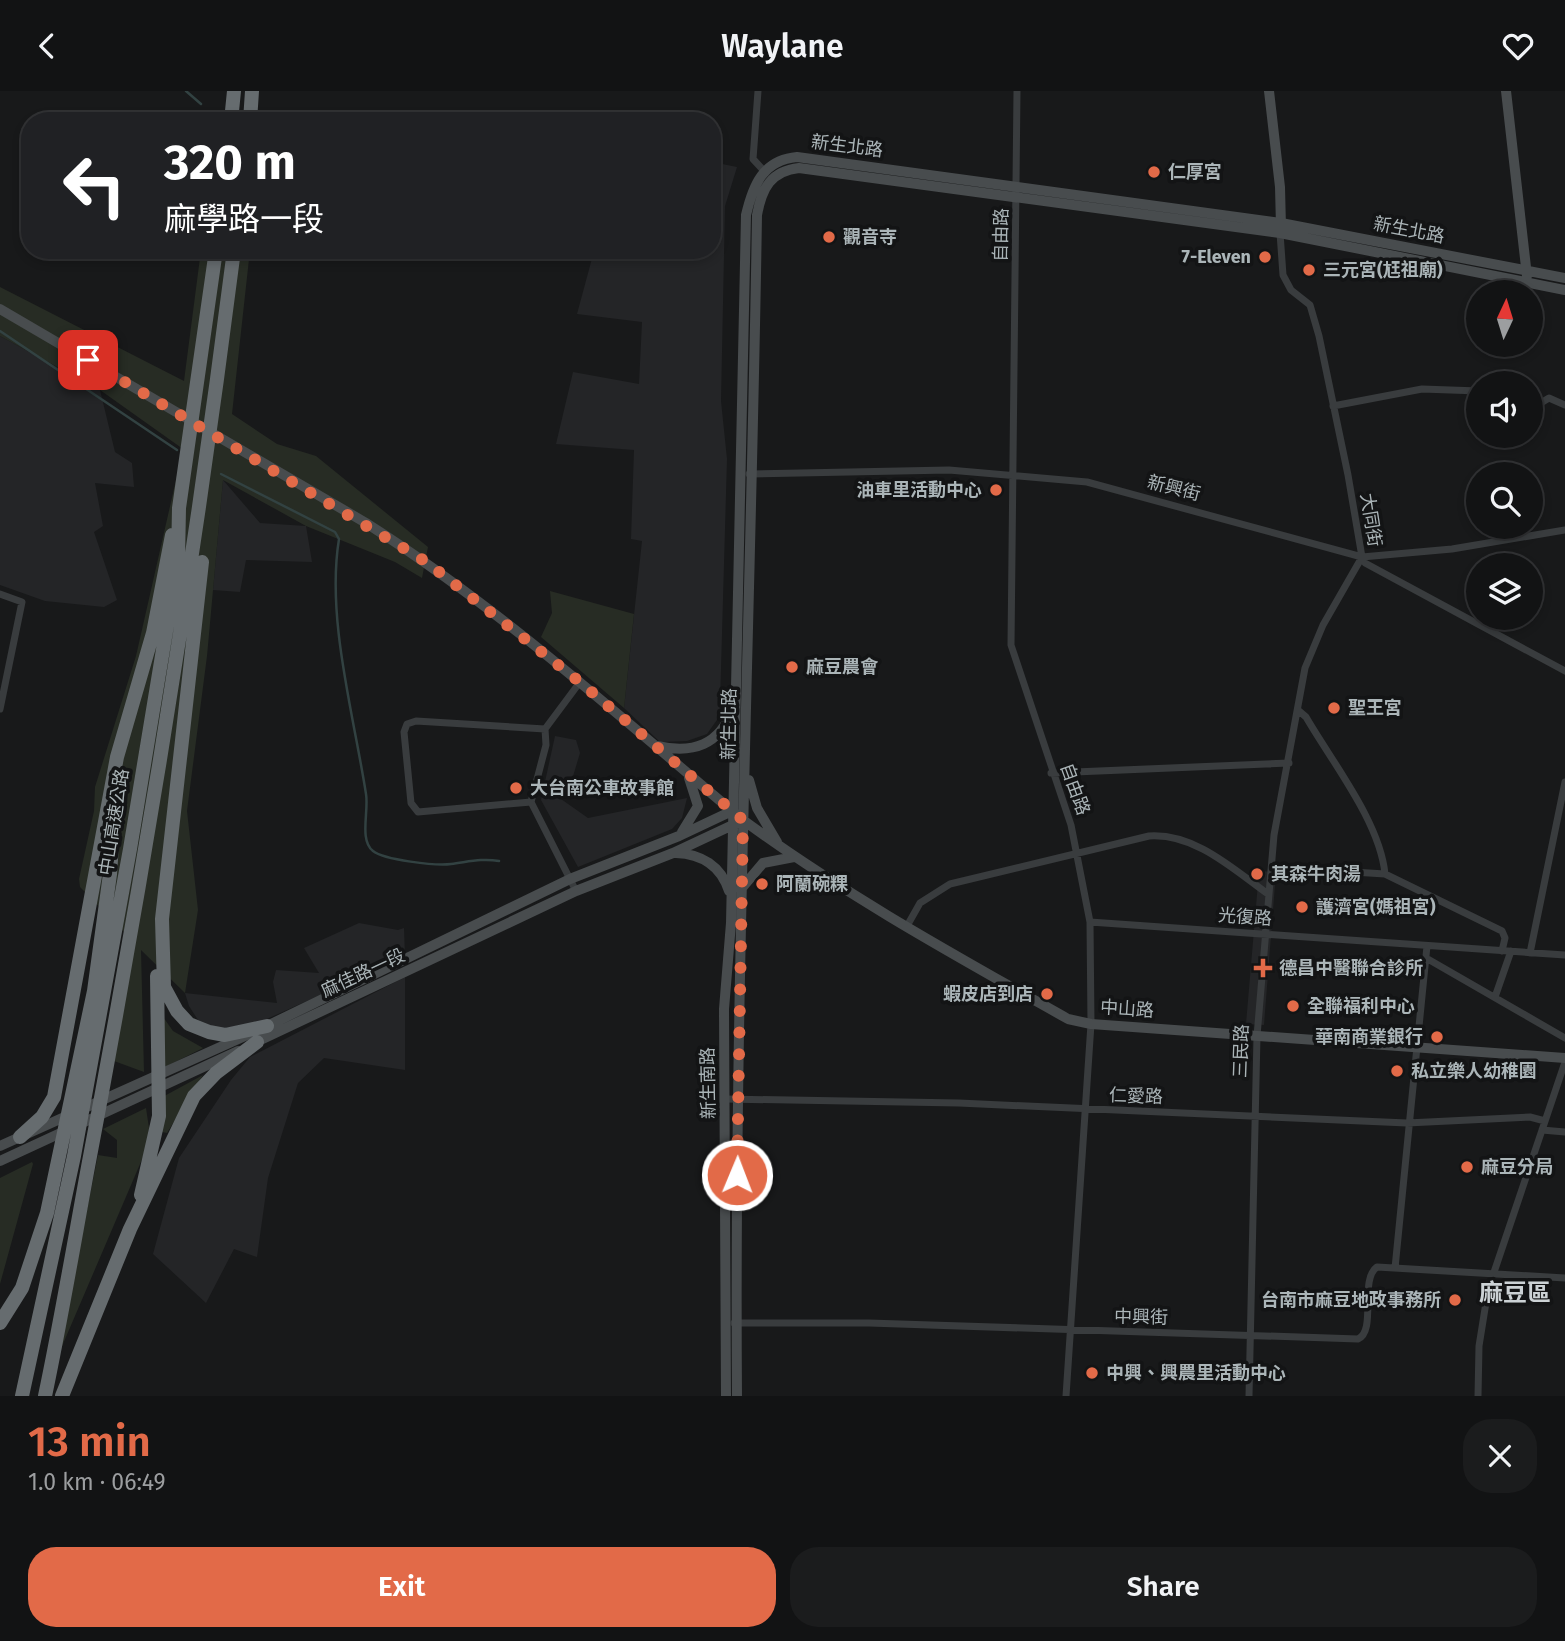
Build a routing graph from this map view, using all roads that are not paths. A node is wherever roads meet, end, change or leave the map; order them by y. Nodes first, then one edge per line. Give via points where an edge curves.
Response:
1 (234, 91) edge
2 (252, 91) edge
3 (758, 91) edge
4 (1017, 91) edge
5 (1269, 91) edge
6 (1506, 91) edge
7 (232, 112) edge
8 (251, 112) edge
9 (767, 175) junction
10 (1017, 191) junction
11 (1281, 228) junction
12 (215, 259) edge
13 (233, 259) edge
14 (1526, 277) junction
15 (1565, 278) edge
16 (1565, 290) edge
17 (0, 309) edge
18 (1466, 391) edge
19 (1543, 402) edge
20 (1565, 405) edge
21 (1333, 407) junction
22 (746, 474) junction
23 (1013, 474) junction
24 (179, 508) junction
25 (201, 508) junction
26 (1565, 530) edge
27 (1362, 558) junction
28 (0, 594) edge
29 (1565, 671) edge
30 (580, 682) junction
31 (736, 703) junction
32 (0, 709) edge
33 (1299, 711) junction
34 (545, 729) junction
35 (656, 746) junction
36 (117, 757) junction
37 (1289, 763) junction
38 (746, 766) junction
39 (686, 772) junction
40 (1051, 773) junction
41 (1565, 782) edge
42 (531, 802) junction
43 (732, 811) junction
44 (737, 823) junction
45 (1556, 826) junction
46 (1565, 827) edge
47 (678, 836) junction
48 (780, 847) junction
49 (673, 853) junction
50 (1079, 856) junction
51 (796, 857) junction
52 (1321, 870) dead end
53 (1385, 874) junction
54 (570, 879) junction
55 (576, 891) junction
56 (736, 892) junction
57 (1268, 894) junction
58 (162, 919) junction
59 (1090, 922) junction
60 (907, 926) junction
61 (1265, 935) junction
62 (1427, 946) junction
63 (1507, 951) junction
64 (1530, 953) junction
65 (1565, 955) edge
66 (1426, 958) junction
67 (1495, 997) junction
68 (1091, 1024) junction
69 (267, 1026) junction
70 (1257, 1036) junction
71 (1565, 1038) edge
72 (257, 1042) junction
73 (1417, 1047) junction
74 (1565, 1060) edge
75 (158, 1083) junction
76 (732, 1099) junction
77 (1087, 1110) junction
78 (1255, 1116) junction
79 (1545, 1121) junction
80 (1407, 1123) junction
81 (1542, 1130) junction
82 (1565, 1132) edge
83 (20, 1137) junction
84 (0, 1146) edge
85 (0, 1161) edge
86 (130, 1230) junction
87 (1395, 1268) junction
88 (1494, 1274) junction
89 (1565, 1278) edge
90 (0, 1323) edge
91 (732, 1323) junction
92 (1070, 1331) junction
93 (1250, 1336) junction
94 (22, 1396) edge
95 (45, 1396) edge
96 (62, 1396) edge
97 (726, 1396) edge
98 (737, 1396) edge
99 (1066, 1396) edge
100 (1249, 1396) edge
101 (1478, 1396) edge

1 - 7 highway
2 - 8 highway
3 - 9 street via 753,159
4 - 10 street, 自由路
5 - 11 main road
6 - 14 main road
9 - 10 main road, 新生北路 via 787,158 797,157
9 - 22 main road, 新生北路 via 753,186 746,215
10 - 11 main road, 新生北路
10 - 23 street, 自由路
11 - 14 main road, 新生北路
11 - 21 street, 大同街 via 1283,275 1291,290 1310,305
12 - 24 highway, 中山高速公路
13 - 25 highway, 中山高速公路
14 - 15 main road, 新生北路
14 - 16 main road, 新生北路
17 - 30 main road via 366,523 425,561
18 - 21 street via 1422,389
19 - 20 street via 1549,398
21 - 27 street, 大同街
22 - 23 street, 新興街
22 - 31 main road, 新生北路
22 - 38 main road, 新生北路
23 - 27 street, 新興街 via 1087,482
23 - 40 street, 自由路 via 1011,645
24 - 36 highway via 153,633
24 - 94 highway, 中山高速公路 via 177,559 89,1078
25 - 58 highway via 198,600
25 - 95 highway, 中山高速公路 via 108,1070
26 - 27 street
27 - 29 street, 新興街
27 - 33 street, 大同街 via 1308,656
28 - 32 street via 22,602
30 - 34 street
30 - 35 main road
31 - 35 main road via 728,723 708,744 692,749
31 - 43 main road, 新生北路
33 - 37 street, 三民路
33 - 53 street via 1367,821 1384,858
34 - 42 street via 546,745
34 - 42 street via 416,721 404,732 411,803 418,812
35 - 39 main road
36 - 83 highway via 54,1097 42,1118
36 - 90 highway via 110,874 94,991 37,1250 22,1288
37 - 40 street
37 - 57 street, 三民路 via 1277,812
38 - 44 main road, 新生北路
38 - 48 main road via 757,808
39 - 43 main road
39 - 47 main road via 698,806 690,825
40 - 50 street, 自由路
41 - 45 street
42 - 54 street
43 - 44 main road, 新生南路
43 - 47 main road, 麻佳路一段
44 - 48 main road, 中山路
44 - 49 main road, 麻佳路一段
44 - 56 main road, 新生南路
45 - 46 street
45 - 64 street
47 - 54 main road, 麻佳路一段
48 - 51 main road, 中山路
49 - 55 main road, 麻佳路一段
49 - 56 main road via 693,854 715,867
50 - 57 street via 1149,836 1179,837
50 - 59 street, 自由路
50 - 60 street via 950,884 920,903
51 - 56 main road via 763,863
51 - 60 main road, 中山路
52 - 53 street
53 - 63 street via 1502,931
54 - 55 street
54 - 69 main road, 麻佳路一段
55 - 72 main road, 麻佳路一段
56 - 76 main road, 新生南路
57 - 61 street, 三民路
58 - 69 highway via 164,987 189,1024 225,1035
58 - 75 highway via 157,963
59 - 61 street, 光復路
59 - 68 street, 自由路
60 - 68 main road, 中山路 via 1068,1019
61 - 62 street, 光復路
61 - 70 street, 三民路
62 - 63 street, 光復路
62 - 66 street
63 - 64 street, 光復路
63 - 67 street
64 - 65 street, 光復路
66 - 67 street
66 - 73 street
67 - 71 street
68 - 70 main road, 中山路
68 - 77 street, 自由路
69 - 75 main road, 麻佳路一段
70 - 73 main road, 中山路
70 - 78 street, 三民路
72 - 75 main road, 麻佳路一段
72 - 86 highway via 194,1096
73 - 74 main road, 中山路
73 - 80 street
74 - 79 street
75 - 83 main road, 麻佳路一段
75 - 85 main road, 麻佳路一段
75 - 86 highway via 156,1139
76 - 77 street, 仁愛路
76 - 91 main road, 新生南路
77 - 78 street, 仁愛路
77 - 92 street, 自由路
78 - 80 street, 仁愛路
78 - 93 street, 三民路
79 - 80 street, 仁愛路 via 1530,1117
79 - 81 street
80 - 87 street
81 - 82 street
81 - 88 street
83 - 84 main road, 麻佳路一段
86 - 96 highway
87 - 88 street
87 - 93 street, 中興街 via 1372,1271 1362,1338
88 - 89 street
88 - 101 street via 1479,1346
91 - 92 street, 中興街
91 - 97 main road, 新生南路
91 - 98 main road, 新生南路
92 - 93 street, 中興街
92 - 99 street, 自由路
93 - 100 street, 三民路

